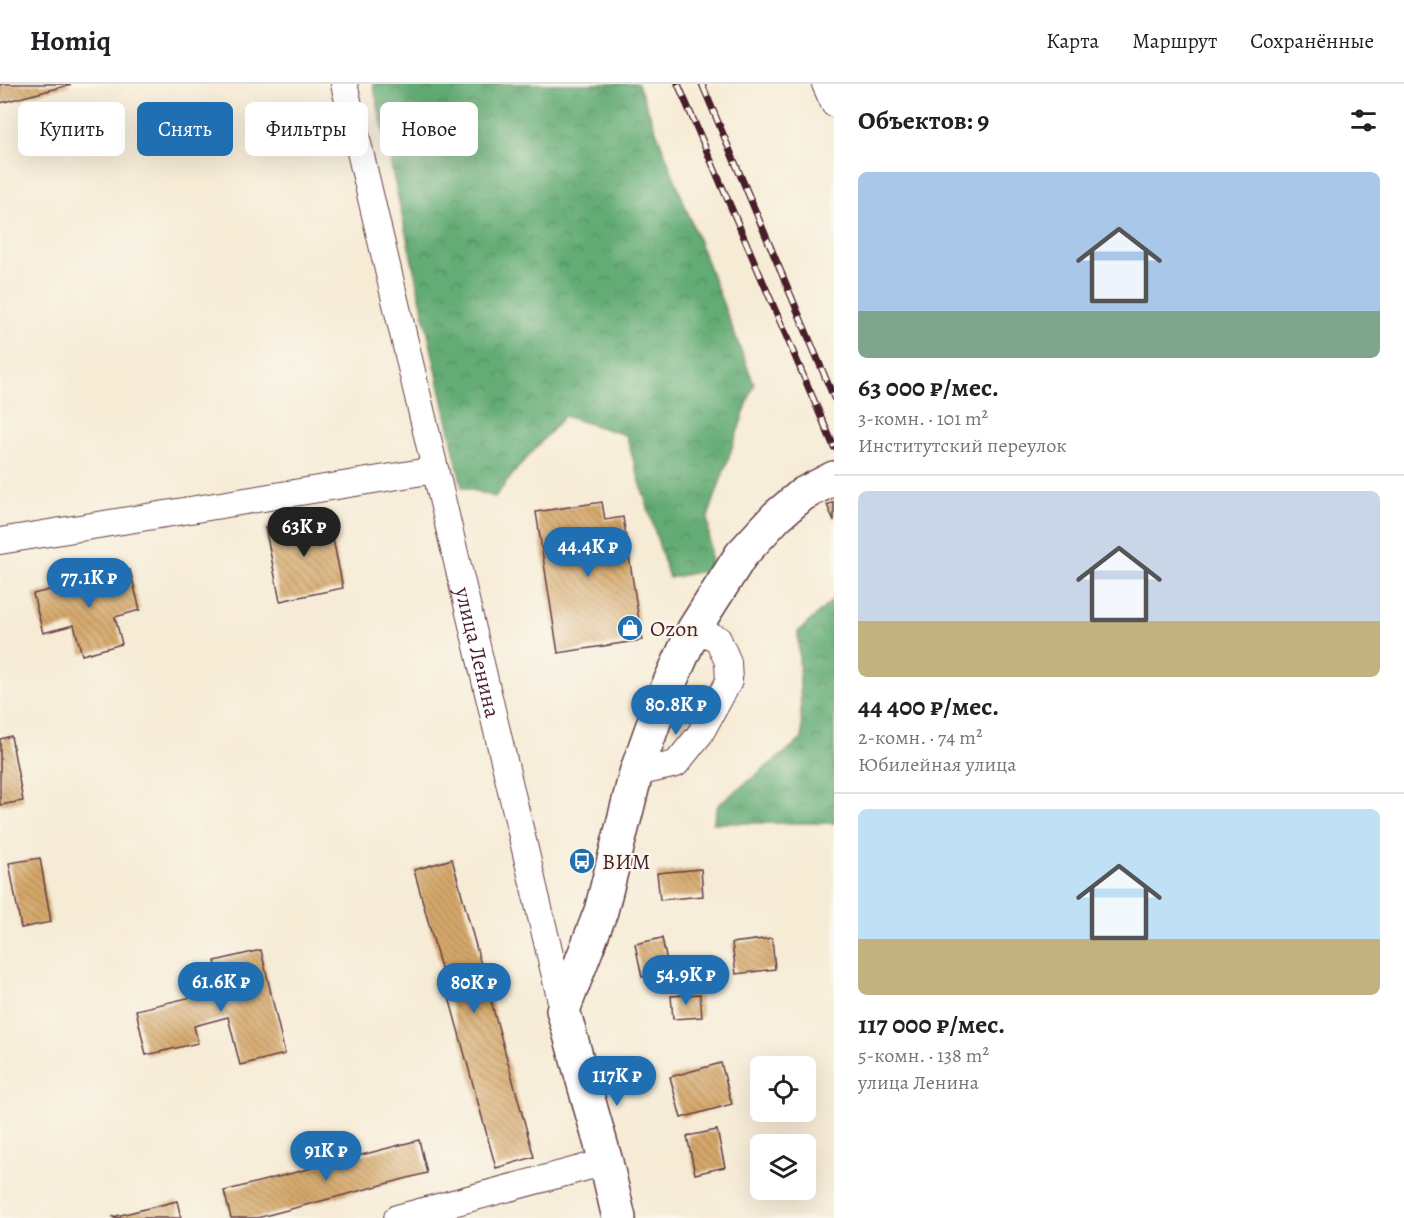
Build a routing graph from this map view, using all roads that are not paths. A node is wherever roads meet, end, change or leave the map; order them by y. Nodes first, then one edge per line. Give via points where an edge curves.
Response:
1 (344, 84) edge
2 (825, 84) edge
3 (834, 104) edge
4 (435, 470) junction
5 (834, 478) edge
6 (0, 541) edge
7 (694, 629) junction
8 (636, 773) junction
9 (563, 1010) junction
10 (606, 1162) junction
11 (397, 1218) edge
12 (619, 1218) edge

1 - 4 street, улица Ленина
2 - 3 street
4 - 6 street
4 - 9 street, улица Ленина
5 - 7 main road via 803,494 777,516 741,555
7 - 8 main road via 661,702
7 - 8 street via 718,639 728,662 729,681 700,734 676,764
8 - 9 main road via 601,911
9 - 10 main road, улица Ленина
10 - 11 street
10 - 12 main road, улица Ленина

